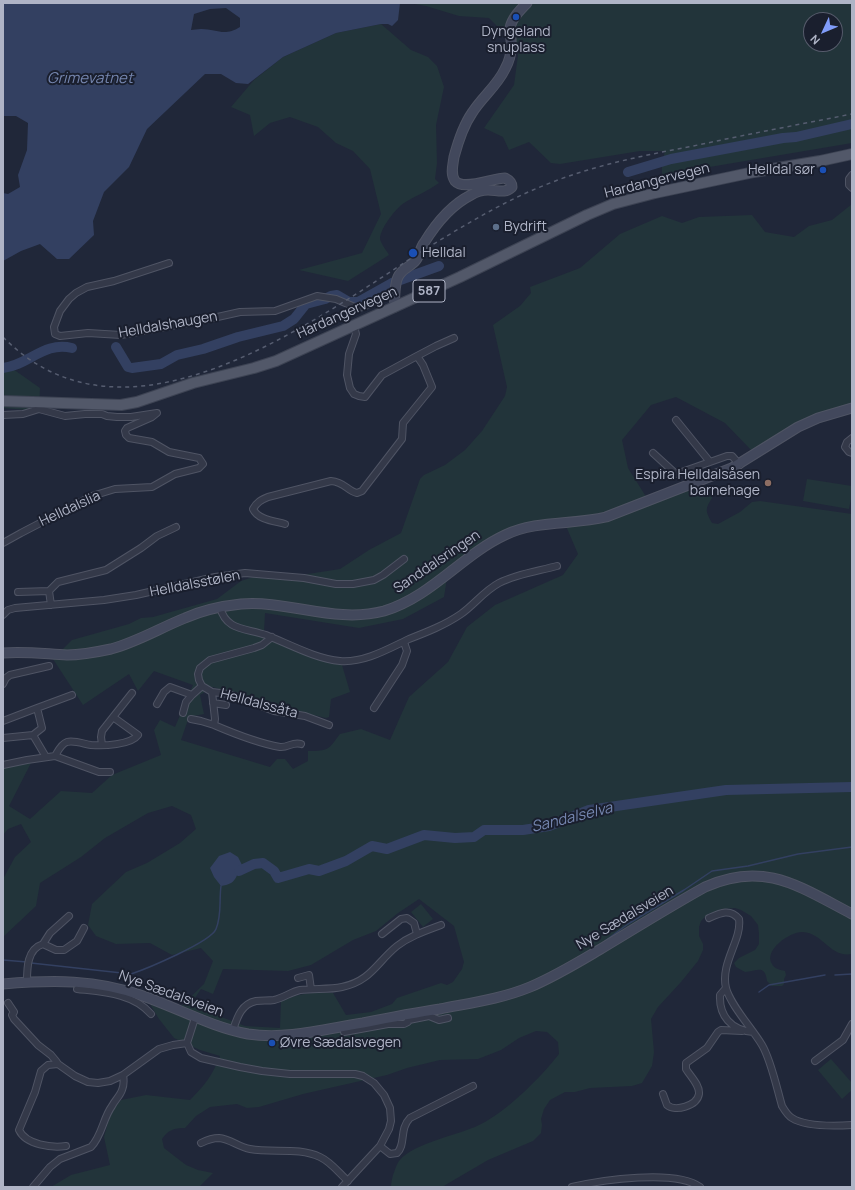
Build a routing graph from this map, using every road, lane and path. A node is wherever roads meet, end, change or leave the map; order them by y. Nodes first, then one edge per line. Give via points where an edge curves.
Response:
1 (527, 3) edge
2 (852, 154) edge
3 (852, 175) edge
4 (852, 188) edge
5 (169, 263) dead end
6 (397, 286) junction
7 (400, 305) junction
8 (354, 326) junction
9 (454, 338) dead end
10 (417, 356) junction
11 (3, 401) edge
12 (113, 405) junction
13 (852, 408) edge
14 (3, 414) edge
15 (112, 417) junction
16 (676, 420) dead end
17 (852, 438) edge
18 (653, 453) dead end
19 (852, 453) edge
20 (710, 462) junction
21 (740, 464) junction
22 (285, 524) dead end
23 (176, 527) dead end
24 (3, 543) edge
25 (404, 559) dead end
26 (557, 566) dead end
27 (49, 591) junction
28 (18, 592) dead end
29 (51, 605) junction
30 (220, 607) junction
31 (5, 610) edge
32 (272, 637) junction
33 (404, 642) junction
34 (3, 649) edge
35 (3, 653) edge
36 (49, 666) dead end
37 (3, 684) edge
38 (202, 686) junction
39 (212, 692) junction
40 (132, 693) dead end
41 (192, 695) junction
42 (72, 696) dead end
43 (213, 703) junction
44 (157, 704) dead end
45 (226, 705) dead end
46 (37, 708) junction
47 (374, 708) dead end
48 (183, 713) dead end
49 (113, 718) junction
50 (191, 719) dead end
51 (3, 721) edge
52 (214, 725) junction
53 (329, 725) dead end
54 (33, 735) junction
55 (3, 738) edge
56 (102, 744) junction
57 (300, 744) dead end
58 (55, 756) junction
59 (46, 757) junction
60 (3, 765) edge
61 (110, 772) dead end
62 (852, 914) edge
63 (69, 916) dead end
64 (709, 918) dead end
65 (441, 925) dead end
66 (84, 928) dead end
67 (382, 934) dead end
68 (417, 934) junction
69 (43, 944) junction
70 (298, 978) dead end
71 (27, 982) junction
72 (3, 984) edge
73 (726, 988) junction
74 (77, 989) dead end
75 (310, 989) junction
76 (8, 1003) dead end
77 (151, 1014) dead end
78 (408, 1017) junction
79 (195, 1018) junction
80 (448, 1018) dead end
81 (852, 1024) edge
82 (233, 1030) junction
83 (742, 1031) junction
84 (344, 1032) dead end
85 (753, 1032) junction
86 (187, 1043) junction
87 (815, 1061) dead end
88 (58, 1064) junction
89 (123, 1075) junction
90 (473, 1086) dead end
91 (663, 1094) dead end
92 (852, 1125) edge
93 (201, 1143) dead end
94 (66, 1146) dead end
95 (380, 1146) junction
96 (348, 1181) junction
97 (33, 1187) edge
98 (342, 1187) edge
99 (572, 1187) edge
100 (700, 1187) edge

1 - 6 main road via 516,15 510,27 511,52 506,68 472,113 464,128 456,149 452,175 460,185 505,178 512,186 506,191 478,192 458,204 433,230 415,261 405,268
2 - 7 main road, Hardangervegen / 587 via 655,193 613,204
3 - 4 street via 849,179
5 - 6 street, Helldalshaugen via 87,287 76,293 60,311 54,327 55,334 121,335 240,312 275,311 317,296 329,297 358,308
6 - 7 main road via 401,296
7 - 8 main road, Hardangervegen / 587
8 - 10 street via 356,334 349,354 347,375 354,394 365,397 382,375
8 - 12 main road, Hardangervegen / 587 via 276,361 193,383 137,402
9 - 10 street
10 - 22 street via 432,387 403,423 402,439 362,491 353,492 346,486 331,481 268,497 261,500 253,509 255,514
11 - 12 main road, Hardangervegen / 587
12 - 15 street
13 - 21 main road, Sanddalsringen via 798,427
14 - 15 street, Helldalslia via 23,414 39,409 65,416 102,414
15 - 24 street, Helldalslia via 131,417 157,412 152,417 129,427 125,431 126,435 129,438 152,442 175,454 199,458 202,466 175,474 152,487 115,489 92,496
16 - 20 street
17 - 19 street via 845,447
18 - 20 street via 676,474
20 - 21 street via 732,456
21 - 30 main road, Sanddalsringen via 606,516 530,527 507,534 418,595 383,611 343,615 264,604
23 - 27 street via 157,536 106,570 58,582
25 - 29 street, Helldalsstølen via 374,580 353,584 245,573 215,577 136,595
26 - 33 street via 499,583 450,622
27 - 28 street
27 - 29 street
29 - 31 street, Helldalsstølen
30 - 32 street via 222,616 230,624
30 - 35 main road, Sanddalsringen via 194,614 133,642 105,650 72,654
32 - 33 street via 341,661 366,658
32 - 38 street, Helldalssåta via 262,645 204,664 198,674
33 - 47 street via 407,651 402,665
34 - 35 street
36 - 37 street via 10,675
38 - 39 street, Helldalssåta
38 - 41 street, Helldalssåta
39 - 43 street, Helldalssåta
39 - 53 street, Helldalssåta via 229,694 274,711 305,716
40 - 49 street
41 - 44 street via 170,687
41 - 48 street, Helldalssåta via 186,702
42 - 46 street
43 - 45 street, Helldalssåta
43 - 52 street, Helldalssåta
46 - 51 street
46 - 54 street via 42,728
49 - 56 street via 102,731
49 - 56 street via 138,735 122,743
50 - 52 street, Helldalssåta
52 - 57 street, Helldalssåta via 267,744 281,747 294,742
54 - 55 street
54 - 59 street
56 - 58 street via 65,743
58 - 59 street
58 - 61 street via 99,772
59 - 60 street
62 - 78 main road, Nye Sædalsveien via 783,881 760,876 730,878 694,893 531,987
63 - 69 street via 50,933
64 - 73 street via 728,912 739,919 739,930 727,967
65 - 68 street, Nye Sædalsveien
66 - 69 street via 77,941 64,950 56,950
67 - 68 street via 401,919 407,918 414,923
68 - 75 street, Nye Sædalsveien via 396,947 359,981 342,987
69 - 71 street via 34,948 28,962
70 - 75 street via 309,974
71 - 72 main road, Nye Sædalsveien
71 - 79 main road, Nye Sædalsveien via 78,982 105,986 142,996
73 - 83 street via 720,995 722,1011 728,1021
73 - 85 street
74 - 77 street via 131,999 140,1003
75 - 82 street, Nye Sædalsveien via 290,993 275,1000 252,1003 238,1016
76 - 88 street via 14,1012 12,1015 20,1026
78 - 80 street, Nye Sædalsveien via 429,1016 439,1020
78 - 82 main road, Nye Sædalsveien via 290,1034 263,1035
78 - 84 street, Nye Sædalsveien via 407,1024 388,1024
79 - 82 main road, Nye Sædalsveien
79 - 86 street
81 - 87 street via 843,1040
83 - 85 street
83 - 91 street via 721,1030 707,1048 686,1063 686,1069 699,1092 697,1099 674,1109 667,1105
85 - 92 street via 762,1046 782,1106 791,1118 804,1123
86 - 89 street via 159,1049
86 - 95 street via 191,1052 201,1058 248,1068 290,1074 355,1074 370,1080 380,1089 390,1108 389,1129
88 - 89 street via 88,1082 110,1081
88 - 94 street via 48,1065 41,1071 19,1130 21,1135 38,1144
89 - 97 street via 122,1093 107,1114 98,1138 91,1147 60,1159
90 - 95 street via 410,1118 405,1125 401,1148 397,1153 390,1154
93 - 96 street via 221,1138 250,1149 311,1154 326,1161
95 - 96 street
96 - 98 street
99 - 100 street via 650,1178 690,1182

